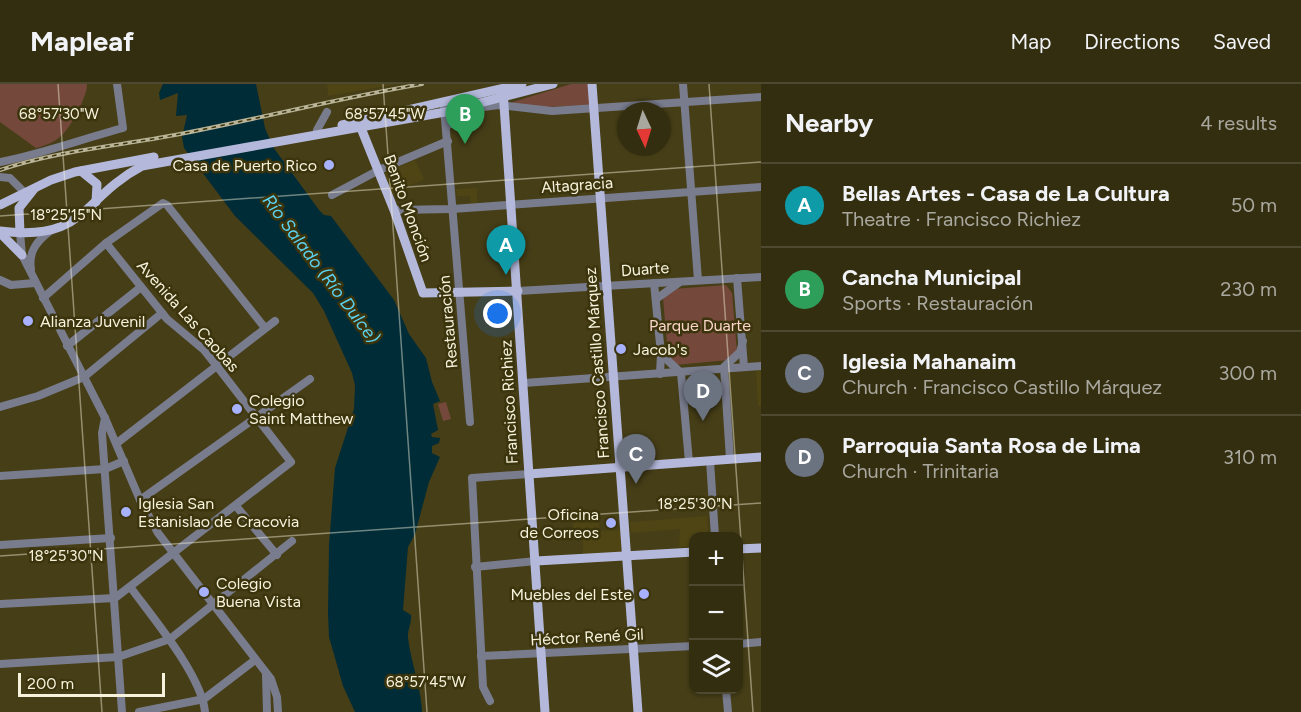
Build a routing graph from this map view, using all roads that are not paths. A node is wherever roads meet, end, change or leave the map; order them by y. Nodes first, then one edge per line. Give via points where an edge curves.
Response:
1 (117, 84) edge
2 (522, 84) edge
3 (553, 84) edge
4 (592, 84) edge
5 (683, 84) edge
6 (504, 94) edge
7 (761, 98) edge
8 (685, 102) junction
9 (594, 107) junction
10 (444, 108) junction
11 (327, 112) dead end
12 (447, 126) junction
13 (361, 128) junction
14 (317, 130) junction
15 (271, 140) junction
16 (448, 141) junction
17 (175, 157) junction
18 (0, 163) edge
19 (379, 170) junction
20 (81, 171) junction
21 (0, 177) edge
22 (761, 187) edge
23 (36, 188) junction
24 (690, 190) junction
25 (24, 192) junction
26 (332, 195) dead end
27 (602, 197) junction
28 (96, 202) junction
29 (512, 204) junction
30 (0, 205) edge
31 (452, 209) junction
32 (394, 210) junction
33 (50, 231) junction
34 (0, 232) edge
35 (20, 233) junction
36 (106, 243) junction
37 (22, 255) junction
38 (761, 277) edge
39 (737, 278) junction
40 (723, 279) junction
41 (0, 280) edge
42 (34, 280) junction
43 (698, 280) junction
44 (681, 282) junction
45 (654, 283) junction
46 (606, 286) junction
47 (141, 287) junction
48 (518, 291) junction
49 (737, 292) junction
50 (430, 294) joint
51 (459, 294) junction
52 (43, 298) junction
53 (656, 298) junction
54 (162, 312) junction
55 (274, 321) dead end
56 (265, 328) junction
57 (743, 341) junction
58 (67, 346) junction
59 (661, 354) junction
60 (216, 365) junction
61 (761, 366) edge
62 (744, 367) junction
63 (724, 368) junction
64 (681, 373) junction
65 (660, 374) junction
66 (84, 377) junction
67 (614, 378) junction
68 (310, 379) dead end
69 (524, 383) junction
70 (0, 407) edge
71 (105, 418) junction
72 (255, 418) junction
73 (470, 422) dead end
74 (117, 443) junction
75 (761, 457) edge
76 (730, 459) junction
77 (124, 461) junction
78 (710, 461) junction
79 (689, 462) junction
80 (620, 468) junction
81 (105, 469) junction
82 (529, 474) junction
83 (0, 476) edge
84 (140, 501) junction
85 (236, 506) junction
86 (715, 532) edge
87 (111, 538) junction
88 (292, 541) dead end
89 (0, 545) edge
90 (761, 548) edge
91 (743, 549) edge
92 (689, 552) edge
93 (174, 554) junction
94 (277, 555) junction
95 (627, 556) junction
96 (536, 561) junction
97 (475, 567) junction
98 (131, 588) junction
99 (115, 598) junction
100 (0, 604) edge
101 (214, 604) junction
102 (170, 639) junction
103 (761, 642) edge
104 (743, 644) edge
105 (689, 646) edge
106 (634, 648) junction
107 (542, 652) junction
108 (481, 656) junction
109 (118, 657) junction
110 (255, 660) junction
111 (0, 664) edge
112 (266, 675) junction
113 (726, 694) edge
114 (204, 699) junction
115 (490, 701) dead end
116 (122, 712) edge
117 (139, 712) edge
118 (205, 712) edge
119 (267, 712) edge
120 (278, 712) edge
121 (545, 712) edge
122 (638, 712) edge
123 (728, 712) edge

1 - 18 street via 123,128
2 - 6 main road
3 - 6 main road
4 - 9 main road, Francisco Castillo Márquez
5 - 8 street
6 - 9 street via 521,109
6 - 10 main road
6 - 12 street
6 - 29 main road, Francisco Richiez
7 - 8 street
8 - 9 street
8 - 24 street
9 - 27 main road, Francisco Castillo Márquez
10 - 12 street, Restauración
10 - 13 main road
10 - 14 main road
11 - 14 street
12 - 16 street, Restauración
13 - 15 main road
13 - 19 main road, Benito Monción
14 - 15 main road
15 - 17 main road
16 - 19 street
16 - 31 street, Restauración
17 - 20 main road
17 - 28 main road via 142,166
19 - 26 street
19 - 32 main road, Benito Monción
20 - 23 main road
20 - 28 main road via 97,184
21 - 25 street via 10,178
22 - 24 street, Altagracia
23 - 25 main road
23 - 35 main road via 19,208
24 - 27 street, Altagracia
24 - 43 street
25 - 30 main road
27 - 29 street, Altagracia
27 - 46 main road, Francisco Castillo Márquez
28 - 33 main road via 76,220
29 - 31 street, Altagracia
29 - 48 main road, Francisco Richiez
31 - 32 street, Altagracia
31 - 51 street, Restauración
32 - 50 main road, Benito Monción via 422,290
33 - 35 main road
33 - 42 street via 32,252
34 - 35 main road
34 - 37 main road
35 - 37 street
36 - 47 street, Avenida Las Caobas
36 - 52 street
36 - 56 street via 158,204 167,205
37 - 42 street
38 - 39 street, Duarte
39 - 40 street, Duarte
39 - 49 street
40 - 43 street, Duarte
40 - 49 street
41 - 42 street via 11,285
42 - 52 street
43 - 44 street, Duarte
44 - 45 street, Duarte
44 - 53 street
45 - 46 street, Duarte
45 - 53 street
46 - 48 street, Duarte
46 - 67 main road, Francisco Castillo Márquez
47 - 54 street, Avenida Las Caobas
47 - 58 street
48 - 51 main road, Duarte
48 - 69 main road, Francisco Richiez
49 - 57 street
50 - 51 main road, Duarte
51 - 73 street, Restauración
52 - 58 street
53 - 59 street
54 - 60 street, Avenida Las Caobas
54 - 66 street
55 - 56 street
56 - 60 street
57 - 62 street
57 - 63 street via 740,352
58 - 66 street
59 - 64 street
59 - 65 street
60 - 72 street, Avenida Las Caobas
60 - 74 street
61 - 62 street
62 - 63 street
63 - 64 street
63 - 76 street
64 - 65 street
64 - 79 street
65 - 67 street
66 - 70 street
66 - 71 street
67 - 69 street
67 - 80 main road, Francisco Castillo Márquez
68 - 72 street
69 - 82 main road, Francisco Richiez
71 - 74 street
71 - 81 street
72 - 84 street
72 - 85 street, Avenida Las Caobas via 291,460
74 - 77 street
75 - 76 main road
76 - 78 main road
77 - 81 street
77 - 84 street
78 - 79 main road
78 - 86 street
79 - 80 main road
80 - 82 main road
80 - 95 main road, Francisco Castillo Márquez
81 - 83 street
81 - 87 street
82 - 96 main road, Francisco Richiez
82 - 97 street via 472,478
84 - 93 street
85 - 93 street
85 - 94 street
87 - 89 street
87 - 99 street
88 - 94 street
90 - 91 main road
92 - 95 main road
93 - 98 street
93 - 101 street
94 - 101 street
95 - 96 main road
95 - 106 main road, Francisco Castillo Márquez
96 - 97 street
96 - 107 main road, Francisco Richiez
97 - 108 street
98 - 99 street
98 - 102 street
99 - 100 street
99 - 109 street
101 - 102 street
101 - 110 street
102 - 109 street
102 - 114 street
103 - 104 street
105 - 106 street, Héctor René Gil
106 - 107 street, Héctor René Gil
106 - 122 main road, Francisco Castillo Márquez
107 - 108 street, Héctor René Gil
107 - 121 main road, Francisco Richiez
108 - 115 street via 483,687
109 - 111 street
109 - 116 street
110 - 112 street
110 - 114 street
112 - 119 street
112 - 120 street via 274,685
113 - 123 street
114 - 117 street
114 - 118 street

